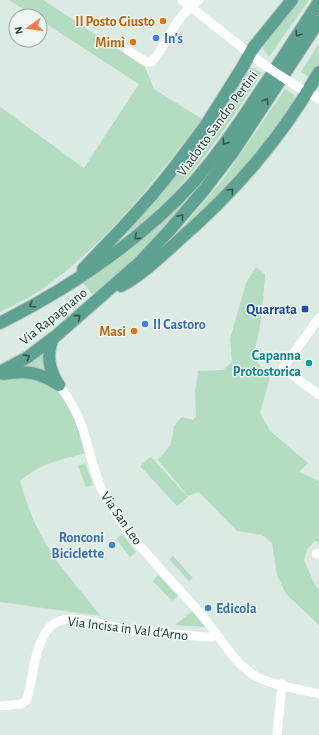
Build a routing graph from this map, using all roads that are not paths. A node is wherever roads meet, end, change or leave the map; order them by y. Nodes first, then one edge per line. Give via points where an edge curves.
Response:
1 (182, 0) edge
2 (199, 0) edge
3 (292, 0) edge
4 (319, 2) edge
5 (190, 6) junction
6 (319, 21) edge
7 (128, 50) dead end
8 (249, 54) junction
9 (319, 72) edge
10 (307, 92) junction
11 (319, 99) edge
12 (63, 287) junction
13 (104, 294) junction
14 (319, 318) edge
15 (0, 323) edge
16 (313, 330) edge
17 (52, 338) junction
18 (0, 373) edge
19 (58, 385) junction
20 (319, 395) edge
21 (216, 633) junction
22 (282, 684) junction
23 (319, 694) edge
24 (0, 706) edge
25 (277, 735) edge

1 - 5 street
2 - 5 street
3 - 8 main road
4 -> 12 main road, Viadotto Sandro Pertini via 242,120 193,183 127,245
5 - 7 street via 152,62 146,62
5 - 8 street
13 -> 6 main road, Viadotto Sandro Pertini via 139,263 169,231 217,173
8 - 10 street, bridge
8 - 12 main road via 199,135 152,195 101,251
9 - 10 main road
10 - 11 street
13 -> 10 main road via 124,285 144,271 208,214 262,156
12 -> 15 main road
17 -> 13 main road, Via Rapagnano
14 - 16 street
16 - 20 street via 283,368
18 -> 17 main road, Via Rapagnano via 28,357
17 - 19 main road via 48,359
18 - 19 main road via 35,373 47,377
19 - 21 street, Via San Leo via 77,415 94,470 110,505 125,527
21 - 22 street, Via San Leo via 246,669 261,678
21 - 24 street, Via Incisa in Val d'Arno via 205,638 134,631 78,620 58,621 50,627 36,654 26,701 21,704
22 - 23 street, Via San Leo
22 - 25 street

